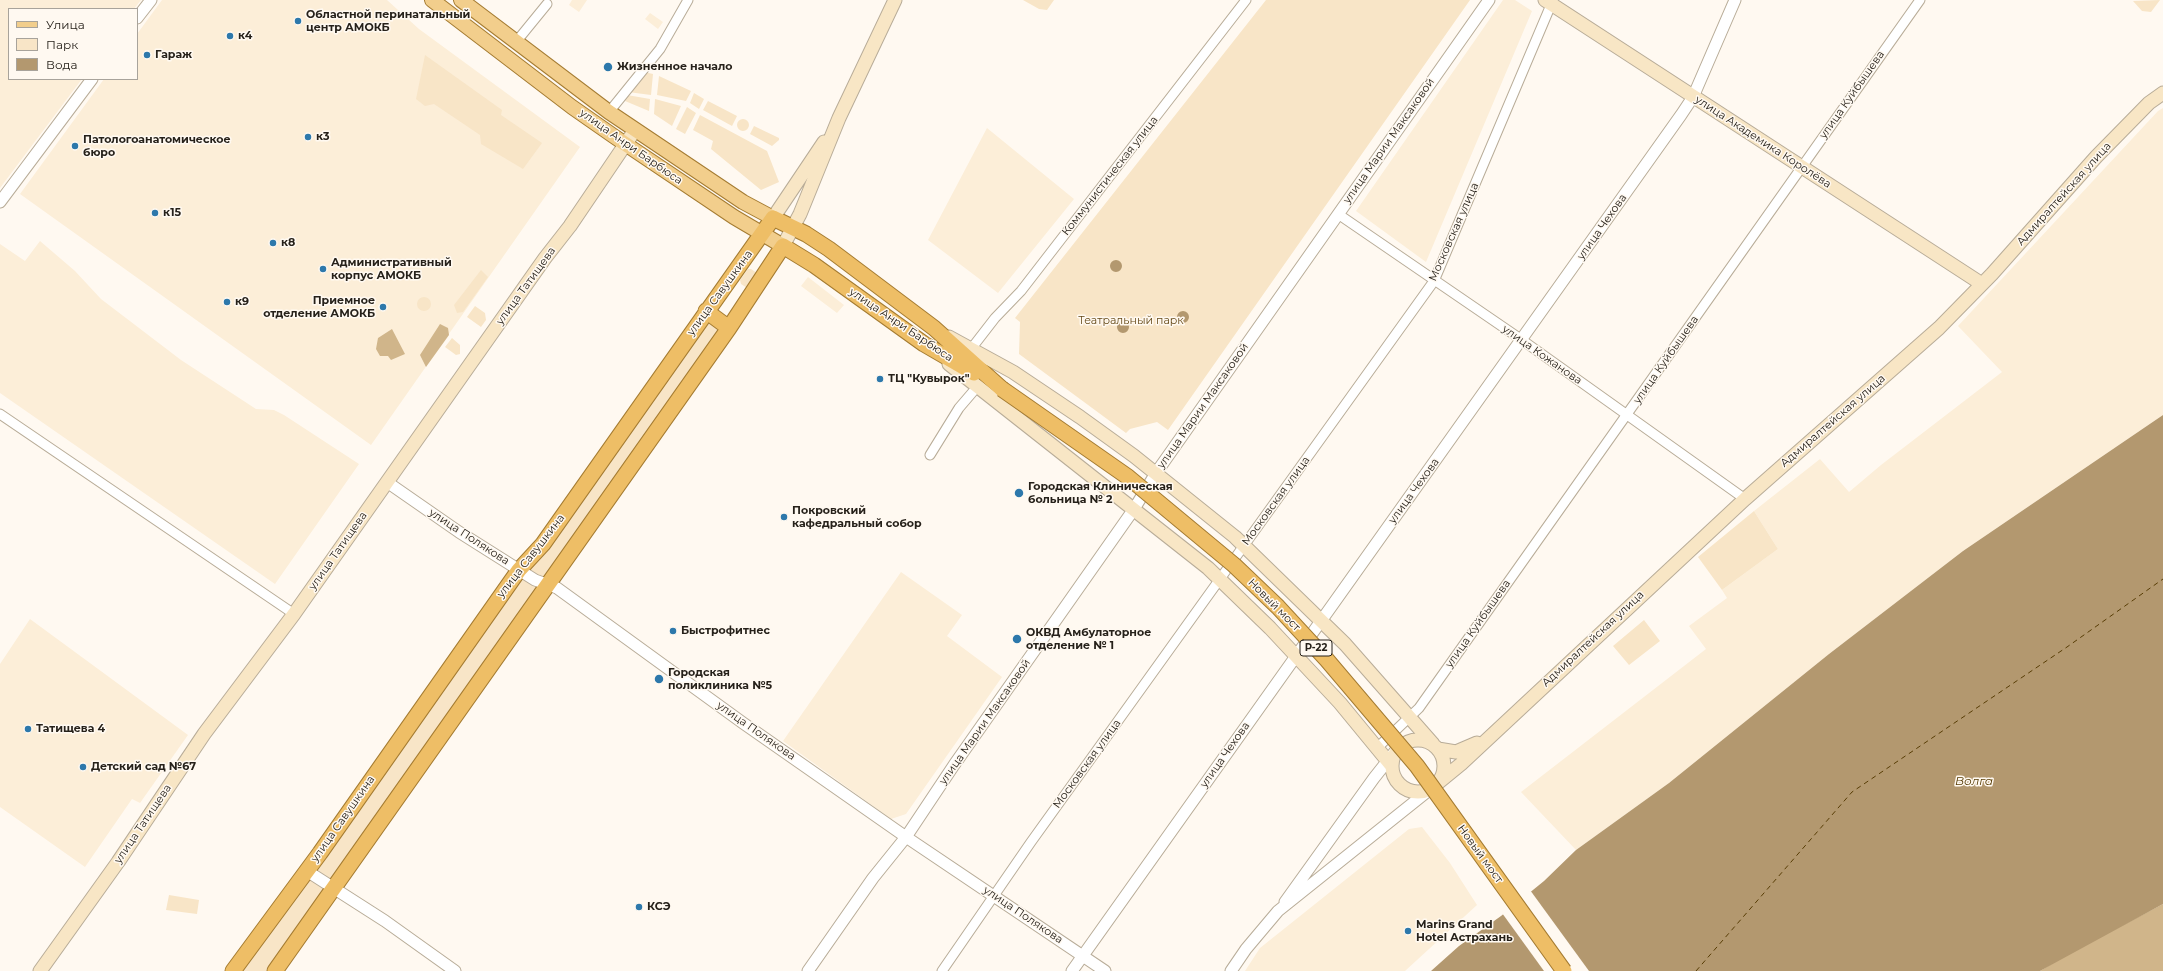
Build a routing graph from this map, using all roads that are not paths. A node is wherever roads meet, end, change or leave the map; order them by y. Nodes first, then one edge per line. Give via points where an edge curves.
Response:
1 (151, 0) edge
2 (432, 0) edge
3 (461, 0) edge
4 (688, 0) edge
5 (895, 0) edge
6 (1246, 0) edge
7 (1489, 0) edge
8 (1735, 0) edge
9 (1920, 0) edge
10 (1550, 1) edge
11 (547, 4) dead end
12 (138, 17) edge
13 (516, 42) junction
14 (91, 80) edge
15 (2163, 93) edge
16 (1693, 97) junction
17 (609, 112) junction
18 (839, 118) junction
19 (636, 130) junction
20 (625, 144) junction
21 (1802, 167) junction
22 (0, 202) edge
23 (1338, 214) junction
24 (773, 218) junction
25 (793, 228) junction
26 (762, 234) junction
27 (783, 246) junction
28 (1434, 281) junction
29 (1982, 284) junction
30 (706, 311) junction
31 (729, 328) junction
32 (934, 328) junction
33 (1522, 340) junction
34 (924, 344) junction
35 (972, 349) junction
36 (977, 386) junction
37 (1002, 389) junction
38 (0, 414) edge
39 (1627, 415) junction
40 (930, 456) dead end
41 (1156, 473) junction
42 (387, 482) junction
43 (1745, 499) junction
44 (1134, 510) junction
45 (1244, 546) junction
46 (519, 570) junction
47 (1220, 580) junction
48 (547, 586) junction
49 (294, 614) junction
50 (1322, 620) junction
51 (1296, 656) junction
52 (1410, 718) junction
53 (1489, 736) junction
54 (1435, 746) junction
55 (1377, 748) junction
56 (1389, 763) junction
57 (1436, 785) junction
58 (906, 837) junction
59 (307, 871) junction
60 (334, 888) junction
61 (995, 896) junction
62 (1278, 911) junction
63 (1083, 955) junction
64 (40, 971) edge
65 (233, 971) edge
66 (275, 971) edge
67 (455, 971) edge
68 (808, 971) edge
69 (942, 971) edge
70 (1072, 971) edge
71 (1105, 971) edge
72 (1231, 971) edge
73 (1564, 971) edge

1 - 12 street
2 - 20 main road, улица Анри Барбюса via 572,107
3 - 13 main road, улица Анри Барбюса
4 - 17 street via 660,49
5 - 18 main road, улица Савушкина
6 - 35 street, Коммунистическая улица via 1021,291 995,318
7 - 23 street, улица Марии Максаковой
8 - 16 street, улица Чехова
9 - 21 street, улица Куйбышева
10 - 16 main road, улица Академика Королёва
10 - 28 street, Московская улица
11 - 13 street
13 - 17 main road, улица Анри Барбюса
14 - 22 street
15 - 29 main road, Адмиралтейская улица via 2149,103 2096,157
16 - 21 main road, улица Академика Королёва
16 - 33 street, улица Чехова
17 - 19 main road, улица Анри Барбюса
18 - 24 main road, улица Савушкина
18 - 25 main road, улица Савушкина
19 - 20 main road, улица Татищева
19 - 24 main road, улица Анри Барбюса via 743,202
20 - 26 main road, улица Анри Барбюса
20 - 42 main road, улица Татищева via 615,163
21 - 29 main road, улица Академика Королёва
21 - 39 street, улица Куйбышева
23 - 28 street, улица Кожанова
23 - 41 street, улица Марии Максаковой
24 - 25 highway, улица Анри Барбюса
24 - 26 highway, улица Савушкина
25 - 27 main road, улица Савушкина
25 - 32 highway, улица Анри Барбюса via 822,244
26 - 27 main road, улица Анри Барбюса
26 - 30 highway, улица Савушкина
27 - 31 highway, улица Савушкина
27 - 34 highway, улица Анри Барбюса via 814,265
28 - 33 street, улица Кожанова
28 - 45 street, Московская улица
29 - 43 main road, Адмиралтейская улица via 1939,328
30 - 31 highway
30 - 46 highway, улица Савушкина via 543,544
31 - 48 highway, улица Савушкина
32 - 35 main road
32 - 37 highway, улица Анри Барбюса
33 - 39 street, улица Кожанова
33 - 50 street, улица Чехова
34 - 36 main road
34 - 37 highway, улица Анри Барбюса
35 - 41 main road via 1013,372 1080,417
36 - 40 street via 959,408
36 - 44 main road
37 - 73 highway, Новый мост / Р-22, bridge via 1128,477 1234,565 1278,608 1327,660 1417,766
38 - 49 street
39 - 43 street, улица Кожанова
39 - 52 street, улица Куйбышева
41 - 44 street, улица Марии Максаковой
41 - 45 main road
42 - 46 street, улица Полякова
42 - 49 main road, улица Татищева
43 - 53 main road, Адмиралтейская улица
44 - 47 main road
44 - 58 street, улица Марии Максаковой
45 - 47 street, Московская улица
45 - 50 main road
46 - 48 street, улица Полякова
46 - 59 highway, улица Савушкина
47 - 51 main road
47 - 61 street, Московская улица
48 - 58 street, улица Полякова via 557,588
48 - 60 highway, улица Савушкина
49 - 64 main road, улица Татищева via 204,734 118,862
50 - 51 street, улица Чехова
50 - 52 main road
51 - 55 main road
51 - 63 street, улица Чехова
52 - 54 main road
52 - 55 street, улица Куйбышева
53 - 54 main road via 1474,746 1456,752
53 - 57 main road
54 - 56 main road via 1426,741 1412,740 1397,749
54 - 57 main road via 1442,756 1444,765
55 - 56 main road
56 - 57 main road via 1392,774 1402,787 1418,792
56 - 62 street
57 - 62 street
58 - 61 street, улица Полякова
58 - 68 street, улица Марии Максаковой
59 - 60 street
59 - 65 highway, улица Савушкина
60 - 66 highway, улица Савушкина
60 - 67 street
61 - 63 street, улица Полякова
61 - 69 street, Московская улица
62 - 72 street
63 - 70 street, улица Чехова
63 - 71 street, улица Полякова

